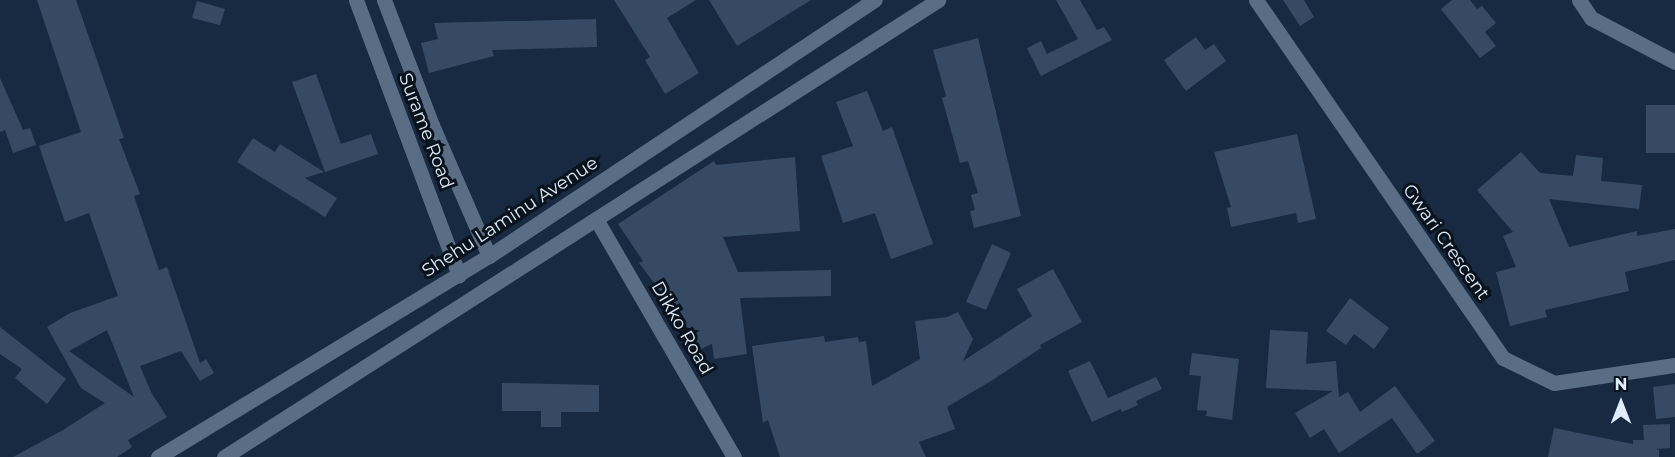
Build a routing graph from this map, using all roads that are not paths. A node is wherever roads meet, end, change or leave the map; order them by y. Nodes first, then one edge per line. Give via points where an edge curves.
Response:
1 (356, 0) edge
2 (384, 0) edge
3 (875, 0) edge
4 (938, 0) edge
5 (1256, 0) edge
6 (1579, 0) edge
7 (1675, 62) edge
8 (596, 219) junction
9 (489, 256) junction
10 (459, 275) junction
11 (1675, 365) edge
12 (159, 457) edge
13 (224, 457) edge
14 (734, 457) edge

1 - 10 street, Surame Road
2 - 9 street, Surame Road via 432,125
3 - 9 street, Shehu Laminu Avenue
4 - 8 street
5 - 11 street, Gwari Crescent via 1503,358 1554,383
6 - 7 street via 1591,18
8 - 13 street
8 - 14 street, Dikko Road
9 - 10 street, Shehu Laminu Avenue
10 - 12 street, Shehu Laminu Avenue

